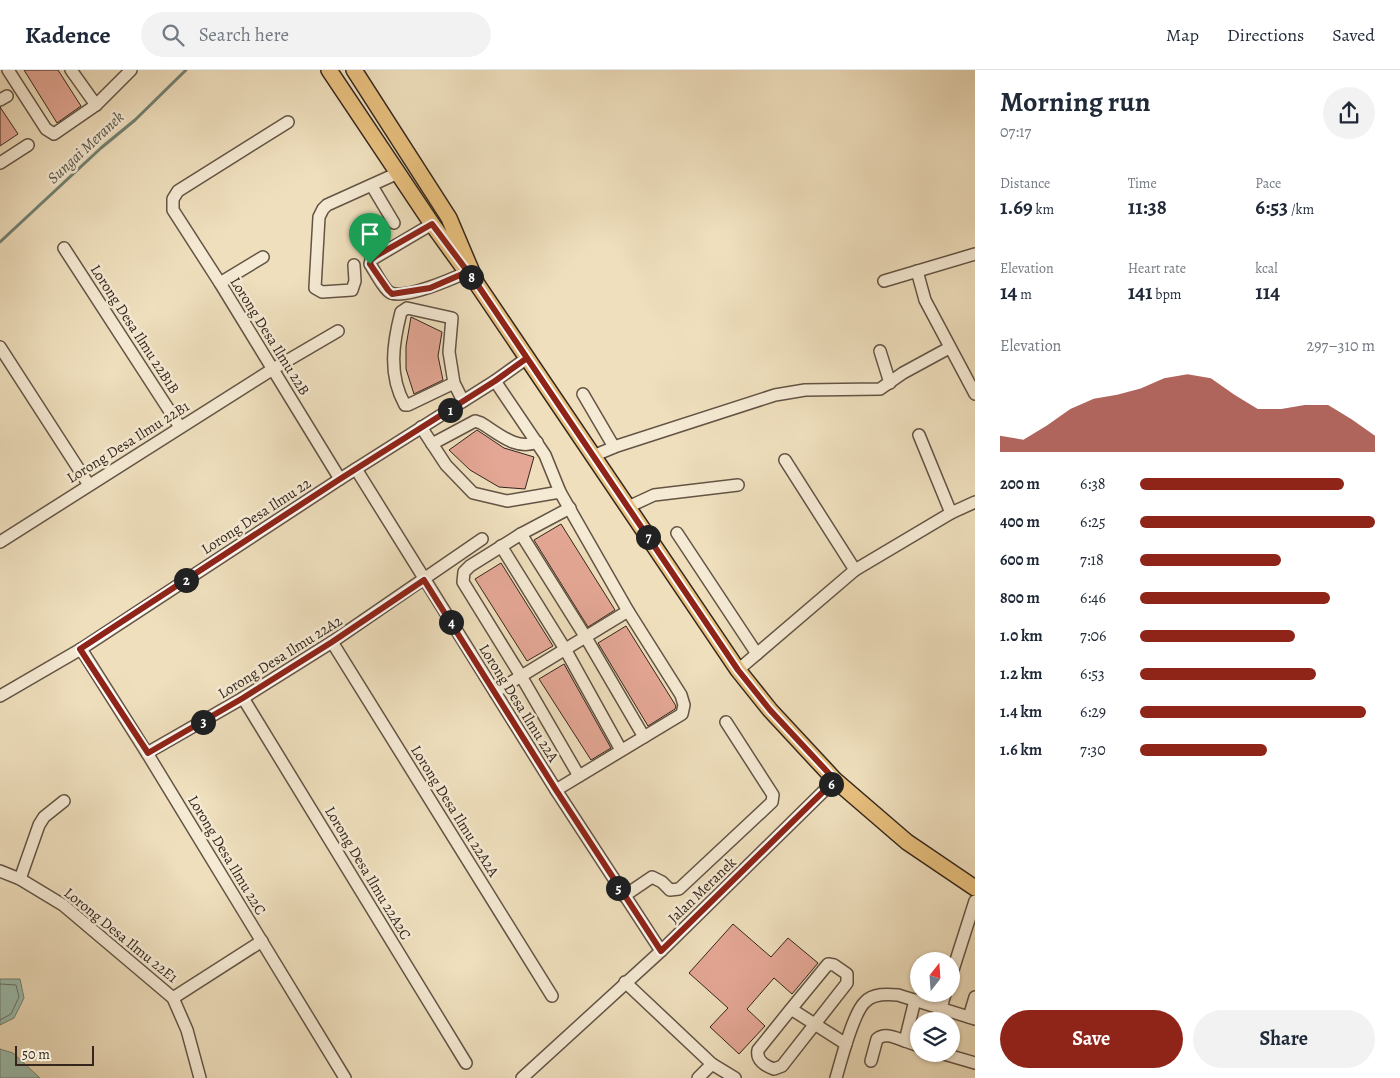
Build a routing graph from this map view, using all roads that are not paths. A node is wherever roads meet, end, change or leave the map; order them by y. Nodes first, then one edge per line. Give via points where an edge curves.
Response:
1 (8, 70) edge
2 (131, 70) edge
3 (329, 70) edge
4 (354, 70) edge
5 (74, 71) edge
6 (96, 105) junction
7 (288, 122) dead end
8 (28, 145) dead end
9 (0, 163) edge
10 (398, 173) junction
11 (372, 186) junction
12 (394, 223) dead end
13 (432, 224) junction
14 (64, 248) dead end
15 (975, 254) edge
16 (263, 257) dead end
17 (354, 265) dead end
18 (917, 272) junction
19 (472, 278) junction
20 (884, 281) dead end
21 (220, 283) junction
22 (338, 331) dead end
23 (0, 347) edge
24 (949, 348) junction
25 (880, 351) dead end
26 (527, 358) junction
27 (273, 369) junction
28 (495, 381) junction
29 (890, 382) junction
30 (454, 383) junction
31 (583, 394) dead end
32 (975, 394) edge
33 (462, 401) junction
34 (180, 427) junction
35 (421, 428) junction
36 (919, 435) dead end
37 (537, 442) junction
38 (432, 444) junction
39 (614, 447) junction
40 (593, 456) junction
41 (785, 460) dead end
42 (356, 469) junction
43 (340, 479) junction
44 (89, 485) junction
45 (738, 485) dead end
46 (560, 492) junction
47 (975, 502) edge
48 (628, 507) junction
49 (570, 508) junction
50 (951, 514) junction
51 (677, 533) dead end
52 (521, 534) junction
53 (482, 538) dead end
54 (0, 541) edge
55 (501, 546) junction
56 (855, 570) junction
57 (424, 580) junction
58 (628, 610) junction
59 (585, 636) junction
60 (332, 642) junction
61 (80, 649) junction
62 (565, 649) junction
63 (756, 654) junction
64 (738, 670) junction
65 (521, 676) junction
66 (495, 692) junction
67 (0, 696) edge
68 (243, 698) junction
69 (726, 722) dead end
70 (644, 737) junction
71 (621, 750) junction
72 (148, 753) junction
73 (579, 776) junction
74 (835, 780) junction
75 (556, 790) junction
76 (64, 801) dead end
77 (0, 871) edge
78 (20, 879) junction
79 (975, 888) edge
80 (624, 896) junction
81 (975, 901) edge
82 (262, 941) junction
83 (661, 951) junction
84 (959, 952) edge
85 (625, 982) junction
86 (552, 996) dead end
87 (975, 997) edge
88 (173, 998) junction
89 (910, 999) edge
90 (915, 1002) edge
91 (922, 1002) edge
92 (943, 1002) edge
93 (941, 1008) junction
94 (791, 1009) junction
95 (972, 1018) edge
96 (814, 1024) junction
97 (905, 1041) junction
98 (910, 1043) edge
99 (846, 1044) junction
100 (960, 1059) edge
101 (871, 1061) dead end
102 (466, 1063) dead end
103 (975, 1063) edge
104 (712, 1064) junction
105 (200, 1078) edge
106 (345, 1078) edge
107 (522, 1078) edge
108 (698, 1078) edge
109 (735, 1078) edge
110 (836, 1078) edge

1 - 6 street via 52,134
2 - 6 street
3 - 10 main road
4 - 19 main road via 449,218
5 - 6 street
7 - 21 street, Lorong Desa Ilmu 22B via 178,191 172,199 172,210
8 - 9 street
10 - 11 street
10 - 13 main road
11 - 12 street
11 - 17 street via 323,209 315,288 322,292 352,290
13 - 19 main road
13 - 19 street via 371,260 370,264 388,290 396,294
14 - 34 street, Lorong Desa Ilmu 22B1B
15 - 18 street
16 - 21 street
18 - 20 street
18 - 24 street via 925,300
19 - 26 main road
21 - 27 street, Lorong Desa Ilmu 22B
22 - 27 street, Lorong Desa Ilmu 22B1
23 - 44 street
24 - 29 street
24 - 32 street
25 - 29 street
26 - 28 street, Lorong Desa Ilmu 22
26 - 40 main road
27 - 34 street, Lorong Desa Ilmu 22B1
27 - 43 street, Lorong Desa Ilmu 22B
28 - 33 street, Lorong Desa Ilmu 22
28 - 37 street
29 - 39 street via 880,389 805,390 775,395
30 - 30 street via 449,348 452,318 407,308 402,310 393,351 395,375 405,405
30 - 33 street
31 - 39 street
33 - 35 street, Lorong Desa Ilmu 22
34 - 44 street, Lorong Desa Ilmu 22B1
35 - 38 street
35 - 42 street, Lorong Desa Ilmu 22
36 - 50 street
37 - 38 street via 525,446 517,444 475,421
37 - 46 street
38 - 46 street via 446,465 473,493 507,501
39 - 40 street
40 - 48 main road
41 - 56 street
42 - 43 street, Lorong Desa Ilmu 22
42 - 57 street, Lorong Desa Ilmu 22A
43 - 61 street, Lorong Desa Ilmu 22
44 - 54 street, Lorong Desa Ilmu 22B1
45 - 48 street via 654,495
46 - 49 street
47 - 50 street
48 - 64 main road
49 - 52 street
49 - 58 street
50 - 56 street
51 - 63 street
52 - 55 street
52 - 59 street
53 - 57 street, Lorong Desa Ilmu 22A2
55 - 62 street
55 - 65 street via 470,566 464,572 463,582
56 - 63 street
57 - 60 street, Lorong Desa Ilmu 22A2
57 - 66 street, Lorong Desa Ilmu 22A
58 - 59 street
58 - 70 street via 682,695 684,705 682,714
59 - 62 street
59 - 70 street
60 - 68 street, Lorong Desa Ilmu 22A2
60 - 86 street, Lorong Desa Ilmu 22A2A
61 - 67 street, Lorong Desa Ilmu 22
61 - 72 street, Lorong Desa Ilmu 22C
62 - 65 street
62 - 71 street
63 - 64 street
64 - 74 main road
65 - 66 street
65 - 73 street
66 - 75 street, Lorong Desa Ilmu 22A
68 - 72 street, Lorong Desa Ilmu 22A2
68 - 102 street, Lorong Desa Ilmu 22A2C
69 - 80 street via 773,795 772,802 679,889 670,890 652,877
70 - 71 street
71 - 73 street
72 - 82 street, Lorong Desa Ilmu 22C
73 - 75 street
74 - 79 main road via 907,842
74 - 83 street, Jalan Meranek
75 - 80 street, Lorong Desa Ilmu 22A
76 - 78 street via 44,816
77 - 78 street, Lorong Desa Ilmu 22E1
78 - 88 street, Lorong Desa Ilmu 22E1 via 63,905
80 - 83 street, Lorong Desa Ilmu 22A
81 - 84 street
82 - 88 street
82 - 106 street, Lorong Desa Ilmu 22C
83 - 85 street, Jalan Meranek
85 - 104 street
85 - 107 street, Jalan Meranek
87 - 95 street
88 - 105 street, Lorong Desa Ilmu 22E1 via 187,1030
89 - 99 street via 888,994 865,1001
90 - 97 street
91 - 93 street
92 - 93 street
93 - 95 street
94 - 96 street
94 - 96 street via 825,966 834,965 846,974 847,983
94 - 96 street via 758,1050 758,1057 769,1068 774,1070 782,1066
96 - 99 street
97 - 98 street
97 - 101 street via 880,1036
99 - 110 street
100 - 103 street
104 - 108 street
104 - 109 street

